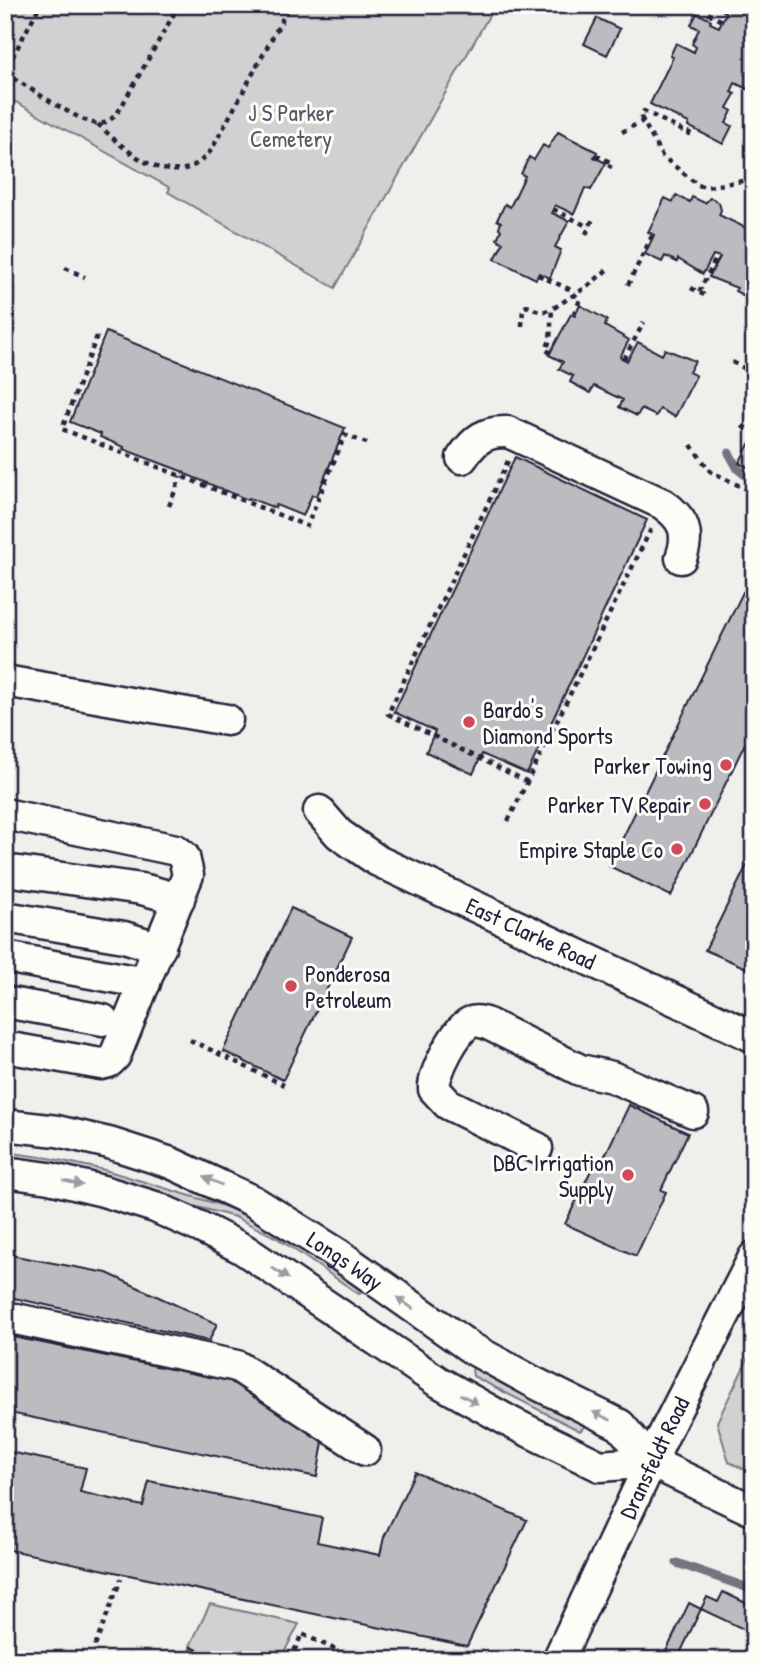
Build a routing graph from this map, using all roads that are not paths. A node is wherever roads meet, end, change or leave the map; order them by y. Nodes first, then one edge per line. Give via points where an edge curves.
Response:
1 (462, 458) dead end
2 (681, 558) dead end
3 (5, 681) edge
4 (227, 720) dead end
5 (319, 811) dead end
6 (5, 814) edge
7 (5, 870) edge
8 (179, 900) junction
9 (5, 917) edge
10 (160, 948) junction
11 (5, 957) edge
12 (145, 983) junction
13 (5, 1002) edge
14 (103, 1020) dead end
15 (754, 1037) edge
16 (5, 1046) edge
17 (693, 1112) dead end
18 (5, 1125) edge
19 (537, 1148) dead end
20 (5, 1172) edge
21 (754, 1257) edge
22 (5, 1321) edge
23 (365, 1450) dead end
24 (651, 1462) junction
25 (754, 1511) edge
26 (558, 1660) edge

1 - 2 street via 483,435 508,432 674,512 685,529
3 - 4 street
5 - 15 street, East Clarke Road via 339,834 378,861
6 - 8 street via 176,850 184,856 188,875
7 - 8 street via 142,889
8 - 10 street
9 - 10 street via 124,937
10 - 12 street
11 - 12 street
12 - 16 street via 115,1056 108,1062
13 - 14 street
17 - 19 street via 612,1077 580,1070 488,1024 470,1022 456,1036 433,1080 434,1089 448,1104
24 -> 18 street, Longs Way via 620,1425 471,1348 338,1254 253,1201 171,1163 109,1143
20 -> 24 street, Longs Way via 103,1191 200,1227 243,1249 437,1381 512,1423 600,1466
21 - 24 street, Dransfeldt Road
22 - 23 street via 16,1319 237,1366
24 - 25 street, Longs Way
24 - 26 street, Dransfeldt Road

